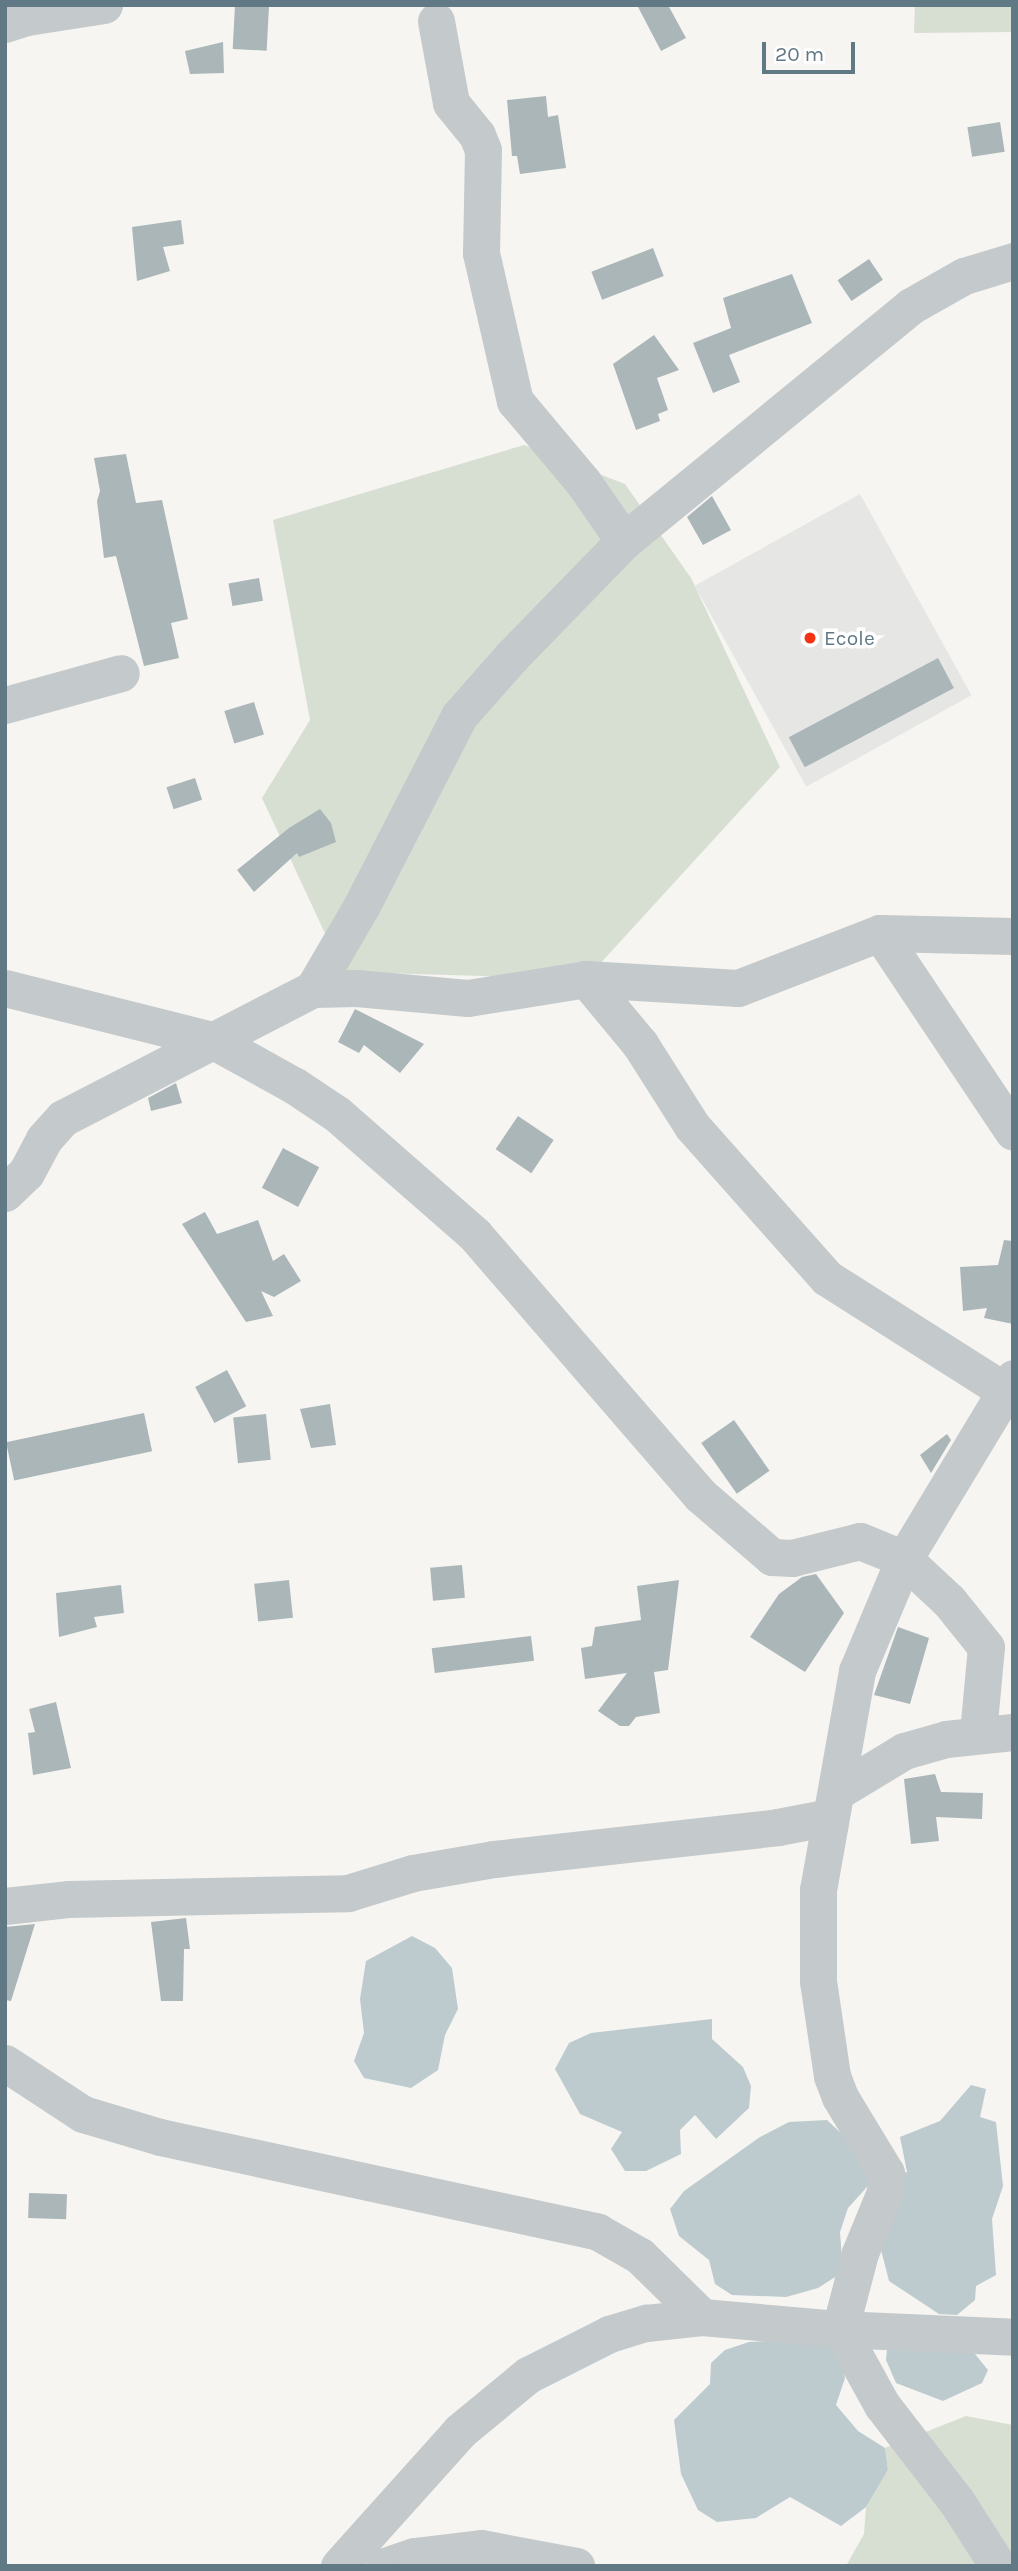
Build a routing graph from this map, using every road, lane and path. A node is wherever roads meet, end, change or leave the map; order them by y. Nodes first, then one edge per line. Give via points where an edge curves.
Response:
1 (104, 5) edge
2 (436, 21) dead end
3 (5, 24) edge
4 (1013, 261) edge
5 (624, 541) junction
6 (121, 673) dead end
7 (5, 705) edge
8 (880, 933) junction
9 (1013, 936) edge
10 (586, 979) junction
11 (5, 988) edge
12 (313, 989) junction
13 (212, 1040) junction
14 (1013, 1131) edge
15 (5, 1193) edge
16 (1010, 1389) edge
17 (904, 1559) junction
18 (995, 1732) edge
19 (834, 1804) junction
20 (5, 1906) edge
21 (5, 2063) edge
22 (702, 2317) junction
23 (840, 2329) junction
24 (1013, 2337) edge
25 (339, 2566) edge
26 (385, 2566) edge
27 (576, 2566) edge
28 (998, 2566) edge

1 - 3 street
2 - 5 street via 452,103 477,135 482,150 481,253 515,401 583,482
4 - 5 street via 964,276 911,306
5 - 12 street via 459,716 375,882
6 - 7 street
8 - 9 street
8 - 10 street via 738,988
8 - 14 street
10 - 12 street via 468,998
10 - 16 street via 640,1044 692,1126 827,1278
11 - 13 street
12 - 13 street
13 - 15 street via 62,1118 44,1139 26,1173
13 - 17 street via 337,1114 475,1235 700,1495 772,1557 792,1558 860,1541
16 - 17 street
17 - 18 street via 949,1601 986,1647
17 - 19 street via 857,1671
18 - 19 street via 904,1751
19 - 20 street via 778,1828 494,1859 413,1873 348,1893 68,1899
19 - 23 street via 817,1919 824,2040 840,2097 886,2173 885,2192 860,2253
21 - 22 street via 83,2114 160,2137 598,2232 640,2256
22 - 23 street
22 - 25 street via 646,2323 609,2334 528,2375 460,2431
23 - 24 street
23 - 28 street via 882,2405 957,2502
26 - 27 street via 414,2556 481,2548

